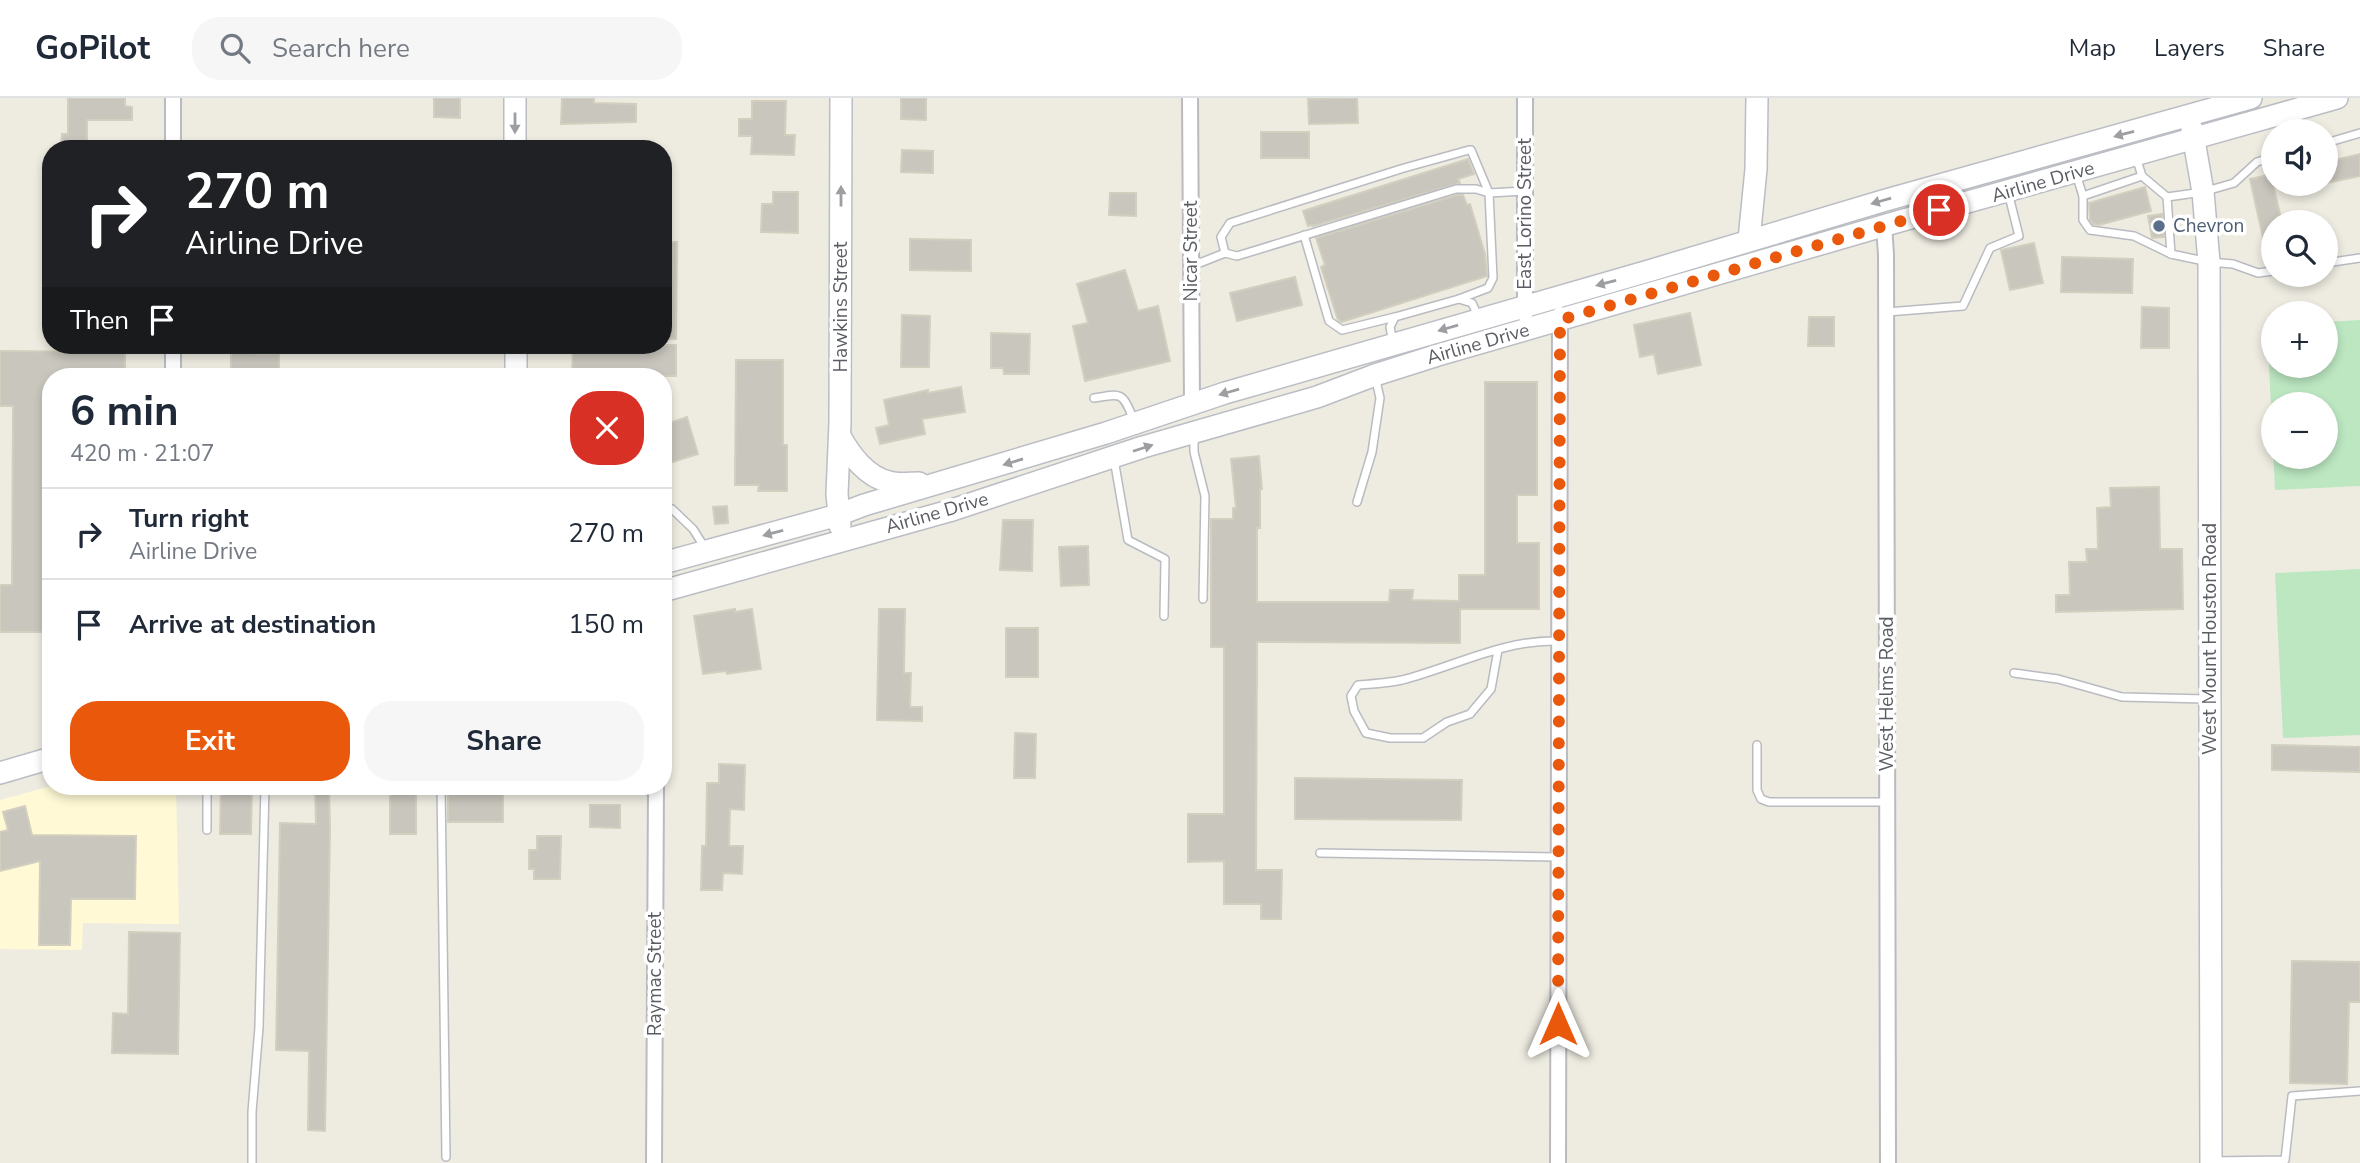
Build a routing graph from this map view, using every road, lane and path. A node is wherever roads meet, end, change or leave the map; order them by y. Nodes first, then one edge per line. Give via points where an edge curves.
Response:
1 (173, 98) edge
2 (515, 98) edge
3 (841, 98) edge
4 (1191, 98) edge
5 (1525, 98) edge
6 (1757, 98) edge
7 (2251, 98) edge
8 (2337, 98) edge
9 (2190, 116) junction
10 (2360, 133) edge
11 (2338, 139) edge
12 (173, 140) edge
13 (515, 140) edge
14 (2194, 140) junction
15 (2261, 161) edge
16 (2139, 166) junction
17 (2075, 173) junction
18 (1525, 191) junction
19 (2008, 192) junction
20 (2203, 192) junction
21 (1489, 193) junction
22 (2083, 196) junction
23 (2167, 197) junction
24 (1884, 225) junction
25 (1304, 236) junction
26 (1749, 240) junction
27 (1225, 253) junction
28 (2171, 254) junction
29 (2360, 258) edge
30 (2338, 261) edge
31 (2208, 262) junction
32 (1191, 266) junction
33 (2261, 273) edge
34 (1560, 295) junction
35 (1459, 299) junction
36 (1525, 306) junction
37 (1887, 312) junction
38 (1395, 317) junction
39 (1480, 319) junction
40 (1560, 320) junction
41 (1527, 330) junction
42 (1393, 344) junction
43 (1375, 375) junction
44 (1094, 398) dead end
45 (1192, 403) junction
46 (1135, 423) junction
47 (1194, 433) junction
48 (840, 436) junction
49 (1114, 458) junction
50 (941, 484) junction
51 (1357, 502) dead end
52 (672, 509) edge
53 (838, 515) junction
54 (844, 540) junction
55 (708, 551) junction
56 (672, 561) edge
57 (672, 589) edge
58 (1203, 599) dead end
59 (1164, 616) dead end
60 (1559, 641) junction
61 (1498, 650) junction
62 (2014, 673) dead end
63 (2210, 699) junction
64 (1757, 745) dead end
65 (42, 761) edge
66 (0, 773) edge
67 (207, 795) edge
68 (265, 795) edge
69 (441, 795) edge
70 (656, 795) edge
71 (1887, 802) junction
72 (207, 830) dead end
73 (1320, 853) dead end
74 (1559, 857) junction
75 (2360, 1091) edge
76 (446, 1157) dead end
77 (2211, 1162) edge
78 (252, 1163) edge
79 (654, 1163) edge
80 (1558, 1163) edge
81 (1888, 1163) edge

1 - 12 street
2 -> 13 main road
48 -> 3 main road, Hawkins Street
4 - 32 street, Nicar Street
5 - 18 street, East Lorino Street
6 - 26 main road
7 - 9 main road, Airline Drive
8 - 14 main road, Airline Drive
9 - 14 main road, West Mount Houston Road
9 -> 26 main road, Airline Drive
10 - 11 lane
14 - 16 main road, Airline Drive
14 - 20 main road, West Mount Houston Road
15 - 20 lane via 2234,183
16 - 17 main road, Airline Drive
16 - 22 lane
16 - 23 lane
17 - 19 main road, Airline Drive
17 - 22 lane
18 - 21 lane
18 - 36 street, East Lorino Street
19 - 24 main road, Airline Drive
19 - 37 lane via 2020,236 1990,248 1963,306
20 - 23 lane
20 - 31 main road, West Mount Houston Road
21 - 25 lane via 1456,189
21 - 27 lane via 1469,150 1230,223 1221,237
21 - 35 lane via 1493,278 1488,288
22 - 28 lane via 2083,220 2090,230 2134,236
23 - 28 lane
24 - 37 street, West Helms Road
24 - 40 main road, Airline Drive
25 - 27 lane via 1237,256
25 - 38 lane via 1329,321 1342,330
26 -> 34 main road, Airline Drive
27 - 32 lane
28 - 31 lane
29 - 30 lane
31 - 33 lane
31 - 63 main road, West Mount Houston Road
32 - 45 street, Nicar Street
34 - 36 main road, Airline Drive
34 - 40 street
35 - 38 lane
35 - 39 lane via 1472,303
36 - 39 main road, Airline Drive
36 - 41 street, East Lorino Street
37 - 71 street, West Helms Road
38 - 42 lane
39 -> 42 main road, Airline Drive
40 - 41 main road, Airline Drive
40 - 60 street
41 - 43 main road, Airline Drive
42 -> 45 main road, Airline Drive
43 - 47 main road, Airline Drive
43 - 51 lane via 1380,398 1372,452
44 - 46 lane via 1122,397
45 - 46 main road, Airline Drive
46 -> 50 main road, Airline Drive
49 -> 47 main road, Airline Drive
47 - 58 lane via 1205,496
48 - 50 main road via 867,471 889,482
48 - 53 main road, Hawkins Street
49 - 54 main road, Airline Drive
49 - 59 lane via 1128,540 1165,559
50 - 53 main road, Airline Drive
52 - 55 lane
53 - 54 main road, Hawkins Street
53 -> 55 main road, Airline Drive
54 - 57 main road, Airline Drive
55 - 56 main road, Airline Drive
60 - 61 lane via 1536,640
60 - 74 street
61 - 61 lane via 1402,680 1359,685 1351,696 1354,711 1366,733 1423,738 1470,714 1491,689
62 - 63 lane via 2058,679 2122,697
63 - 77 main road, West Mount Houston Road
64 - 71 lane via 1761,799
65 - 66 main road
67 - 72 lane
68 - 78 lane
69 - 76 lane
70 - 79 street, Raymac Street
71 - 81 street, West Helms Road
73 - 74 lane
74 - 80 street
75 - 77 lane via 2291,1096 2285,1160

